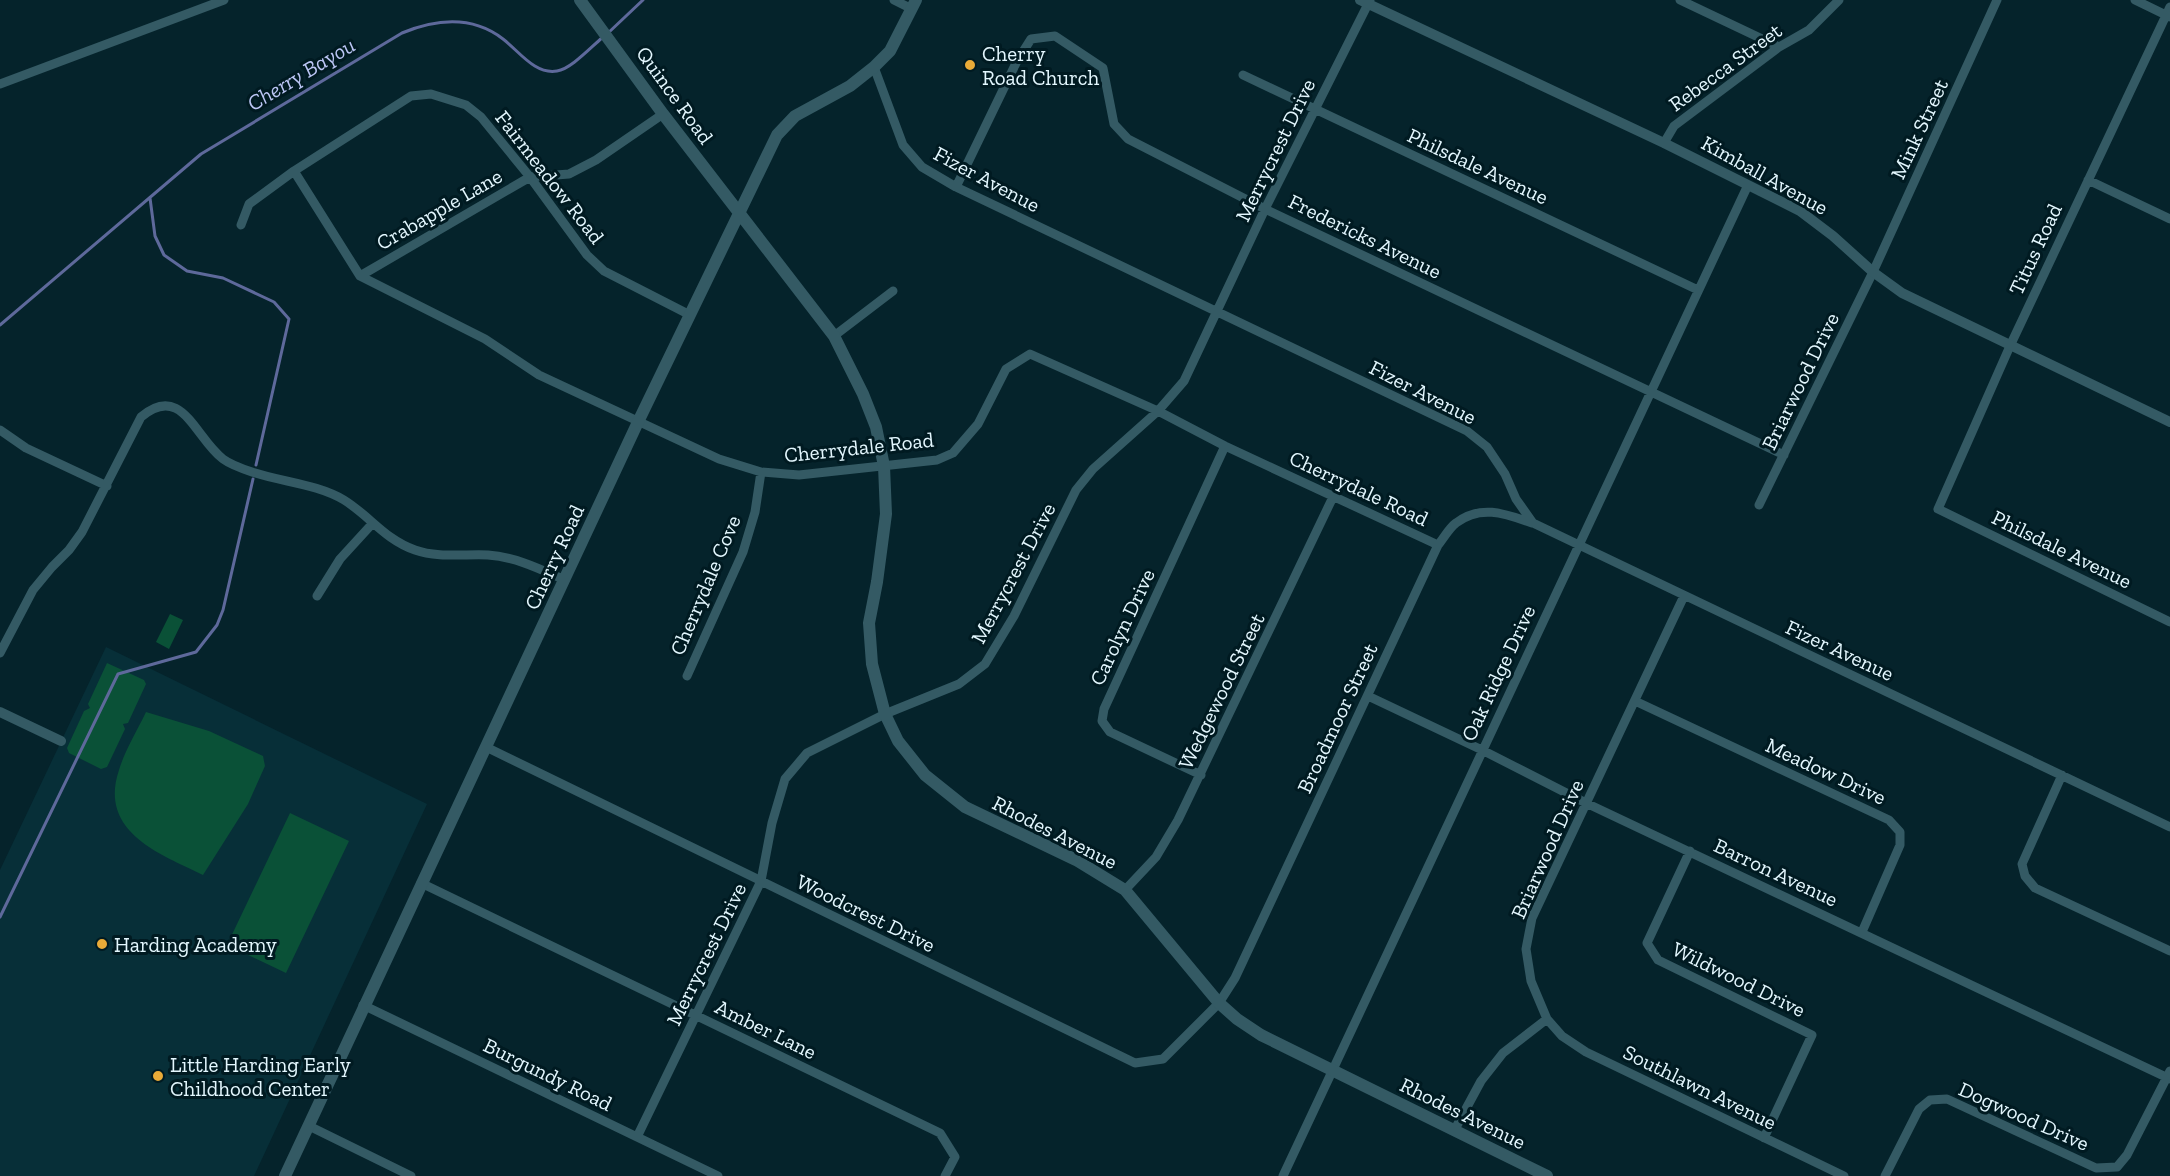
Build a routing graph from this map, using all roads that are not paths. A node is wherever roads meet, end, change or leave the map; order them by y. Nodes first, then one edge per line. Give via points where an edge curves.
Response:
1 (224, 0) edge
2 (580, 0) edge
3 (894, 0) edge
4 (1680, 0) edge
5 (1839, 0) edge
6 (1997, 0) edge
7 (2135, 0) edge
8 (1366, 1) edge
9 (914, 4) edge
10 (2169, 13) edge
11 (1779, 47) junction
12 (874, 67) junction
13 (1243, 75) dead end
14 (0, 84) edge
15 (1315, 109) junction
16 (663, 114) junction
17 (1664, 143) junction
18 (294, 171) junction
19 (530, 177) junction
20 (2088, 180) junction
21 (1748, 185) junction
22 (956, 187) junction
23 (1265, 209) junction
24 (739, 214) junction
25 (2170, 219) edge
26 (241, 225) dead end
27 (1873, 272) junction
28 (360, 276) junction
29 (1698, 290) junction
30 (892, 291) dead end
31 (1217, 311) junction
32 (690, 315) junction
33 (834, 336) junction
34 (2010, 346) junction
35 (1651, 393) junction
36 (1158, 411) junction
37 (638, 422) junction
38 (2170, 422) edge
39 (0, 430) edge
40 (1225, 446) junction
41 (1784, 455) junction
42 (884, 466) junction
43 (761, 472) junction
44 (107, 486) junction
45 (1333, 497) junction
46 (1759, 505) dead end
47 (1938, 509) joint
48 (1533, 523) junction
49 (372, 524) junction
50 (1438, 545) junction
51 (1576, 546) junction
52 (565, 580) junction
53 (317, 596) dead end
54 (1684, 596) junction
55 (2170, 622) edge
56 (0, 653) edge
57 (687, 676) dead end
58 (1368, 696) junction
59 (1635, 700) junction
60 (0, 712) edge
61 (885, 714) junction
62 (61, 741) dead end
63 (486, 747) junction
64 (1482, 750) junction
65 (1201, 775) junction
66 (2062, 775) junction
67 (1586, 803) junction
68 (2170, 827) edge
69 (1690, 850) junction
70 (761, 882) junction
71 (421, 883) junction
72 (1125, 890) junction
73 (1862, 932) junction
74 (2170, 951) edge
75 (1219, 1003) junction
76 (363, 1005) junction
77 (696, 1015) junction
78 (1547, 1019) junction
79 (1332, 1070) junction
80 (2169, 1076) edge
81 (309, 1126) junction
82 (1454, 1131) junction
83 (637, 1137) junction
84 (1764, 1137) junction
85 (285, 1176) edge
86 (411, 1176) edge
87 (718, 1176) edge
88 (945, 1176) edge
89 (1283, 1176) edge
90 (1547, 1176) edge
91 (1844, 1176) edge
92 (1885, 1176) edge

1 - 14 street
2 - 16 main road, Quince Road
3 - 9 street
4 - 11 street
5 - 11 street, Rebecca Street via 1809,30
6 - 27 street, Mink Street
7 - 10 street
8 - 15 street, Merrycrest Drive
8 - 17 street, Kimball Avenue
9 - 12 main road, Cherry Road via 890,51
10 - 20 street, Titus Road
11 - 17 street, Rebecca Street via 1674,126
12 - 22 street, Fizer Avenue via 903,145 922,167
12 - 24 main road, Cherry Road via 850,86 795,116 777,135
13 - 15 street, Philsdale Avenue
15 - 23 street, Merrycrest Drive
15 - 29 street, Philsdale Avenue
16 - 19 street, Crabapple Lane via 596,160 568,174
16 - 24 main road, Quince Road
17 - 21 street, Kimball Avenue
18 - 19 street, Fairmeadow Road via 411,96 431,94 466,105
18 - 26 street, Fairmeadow Road via 249,204
18 - 28 street
19 - 28 street, Crabapple Lane
19 - 32 street, Fairmeadow Road via 587,255 604,271
20 - 25 street
20 - 34 street, Titus Road
21 - 27 street, Kimball Avenue via 1800,211
21 - 29 street, Oak Ridge Drive
22 - 23 street, Fredericks Avenue via 1031,39 1055,36 1103,68 1114,124 1128,140
22 - 31 street, Fizer Avenue
23 - 31 street, Merrycrest Drive
23 - 35 street, Fredericks Avenue
24 - 32 main road, Cherry Road
24 - 33 main road, Rhodes Avenue
27 - 34 street, Kimball Avenue via 1902,292
27 - 41 street, Briarwood Drive
28 - 37 street, Cherrydale Road via 485,339 539,375
29 - 35 street, Oak Ridge Drive
30 - 33 street
31 - 36 street, Merrycrest Drive via 1184,381
31 - 48 street, Fizer Avenue via 1467,431 1487,447
32 - 37 main road, Cherry Road
33 - 42 main road, Rhodes Avenue via 876,427
34 - 38 street, Kimball Avenue
34 - 47 street, Titus Road
35 - 41 street, Fredericks Avenue
35 - 51 street, Oak Ridge Drive
36 - 40 street, Cherrydale Road
36 - 42 street, Cherrydale Road via 1030,354 1006,369 978,424 953,453 937,460
36 - 61 street, Merrycrest Drive via 1093,469 1076,490 1014,616 985,664 959,684
37 - 43 street, Cherrydale Road via 718,459
37 - 52 main road, Cherry Road
39 - 44 street via 26,448
40 - 45 street, Cherrydale Road
40 - 65 street, Carolyn Drive via 1104,709 1102,721 1110,732
41 - 46 street, Briarwood Drive
42 - 43 street, Cherrydale Road via 799,475
42 - 61 main road, Rhodes Avenue via 886,514 869,623 872,664
43 - 57 street, Cherrydale Cove via 743,552
44 - 49 street via 141,417 162,405 179,408 224,460 322,490 344,500
44 - 56 street via 82,532 33,590
45 - 50 street, Cherrydale Road
45 - 65 street, Wedgewood Street
47 - 55 street, Philsdale Avenue
48 - 50 street, Broadmoor Street via 1503,512 1472,514 1454,524
48 - 51 street, Fizer Avenue
49 - 52 street via 391,540 417,551 518,559
49 - 53 street via 340,559
50 - 58 street, Broadmoor Street
51 - 54 street, Fizer Avenue
51 - 64 street, Oak Ridge Drive
52 - 63 main road, Cherry Road
54 - 59 street, Briarwood Drive
54 - 66 street, Fizer Avenue
58 - 64 street, Barron Avenue
58 - 75 street, Broadmoor Street via 1235,978
59 - 67 street, Briarwood Drive
59 - 73 street, Meadow Drive via 1889,820 1900,832 1900,845
60 - 62 street
61 - 70 street, Merrycrest Drive via 807,753 785,779
61 - 72 main road, Rhodes Avenue via 898,741 925,775 965,807 1076,860
63 - 70 street, Woodcrest Drive
63 - 71 main road, Cherry Road
64 - 67 street, Barron Avenue
64 - 79 street, Oak Ridge Drive
65 - 72 street, Wedgewood Street via 1155,857
66 - 68 street, Fizer Avenue
66 - 74 street via 2022,864 2025,876 2035,888
67 - 69 street, Barron Avenue
67 - 78 street, Briarwood Drive via 1532,918 1526,949 1531,981
69 - 73 street, Barron Avenue
69 - 84 street, Wildwood Drive via 1647,944 1658,960 1812,1035
70 - 75 street, Woodcrest Drive via 1135,1063 1163,1059
70 - 77 street, Merrycrest Drive
71 - 76 main road, Cherry Road
71 - 77 street, Amber Lane
72 - 75 main road, Rhodes Avenue
73 - 80 street, Barron Avenue
75 - 79 main road, Rhodes Avenue via 1261,1035
76 - 81 main road, Cherry Road
76 - 83 street, Burgundy Road
77 - 83 street, Merrycrest Drive
77 - 88 street, Amber Lane via 940,1133 955,1157
78 - 82 street via 1503,1053 1481,1082
78 - 84 street, Southlawn Avenue via 1562,1036 1586,1052
79 - 82 main road, Rhodes Avenue
79 - 89 street, Oak Ridge Drive
80 - 92 street, Dogwood Drive via 2127,1155 2116,1167 2096,1168 1947,1100 1930,1100 1919,1109
81 - 85 main road, Cherry Road
81 - 86 street
82 - 90 main road, Rhodes Avenue
83 - 87 street, Burgundy Road
84 - 91 street, Southlawn Avenue

